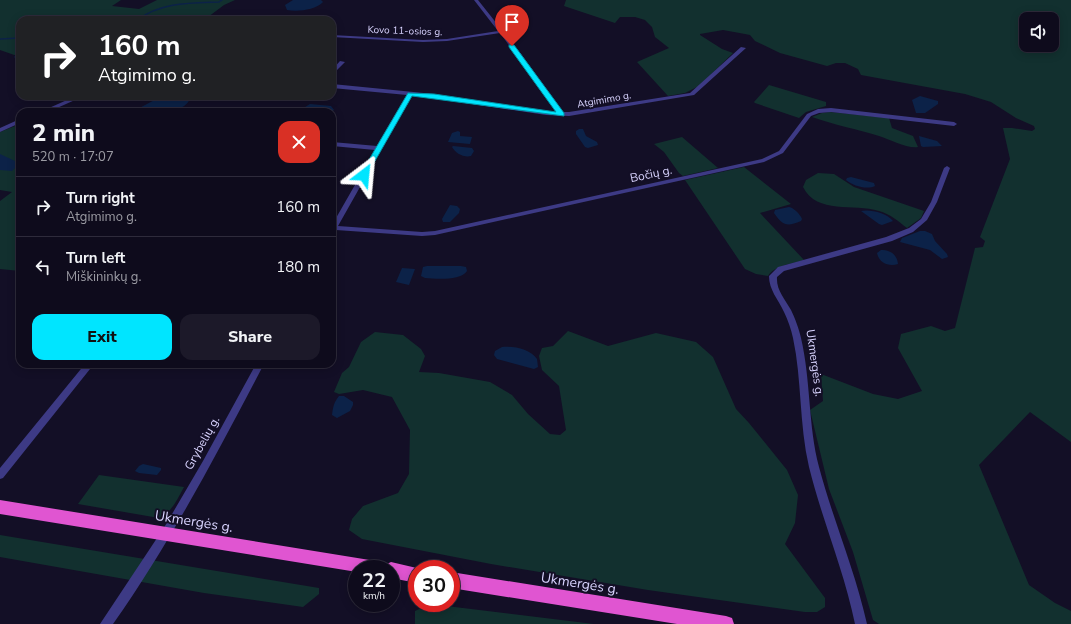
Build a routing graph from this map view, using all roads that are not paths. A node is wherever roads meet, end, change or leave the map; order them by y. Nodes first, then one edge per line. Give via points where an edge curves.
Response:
1 (476, 0) edge
2 (500, 32) junction
3 (336, 36) edge
4 (743, 48) dead end
5 (342, 62) dead end
6 (336, 69) edge
7 (336, 86) edge
8 (410, 94) junction
9 (72, 100) edge
10 (52, 108) edge
11 (562, 114) junction
12 (16, 123) edge
13 (954, 124) dead end
14 (0, 130) edge
15 (336, 144) edge
16 (378, 148) junction
17 (947, 168) dead end
18 (336, 223) edge
19 (336, 227) edge
20 (87, 368) edge
21 (258, 368) edge
22 (0, 475) edge
23 (0, 507) edge
24 (167, 534) junction
25 (348, 563) edge
26 (460, 581) edge
27 (106, 624) edge
28 (726, 624) edge
29 (861, 624) edge

1 - 2 street
2 - 3 street, Kovo 11-osios g. via 424,42
2 - 11 street
4 - 11 street, Atgimimo g. via 692,94
5 - 6 street
7 - 8 street, Atgimimo g.
8 - 11 street, Atgimimo g.
8 - 16 street
9 - 10 street
12 - 14 street
13 - 19 street, Bočių g. via 830,110 818,111 806,119 781,152 764,160 435,233
15 - 16 street
16 - 18 street
17 - 29 street, Ukmergės g. via 924,220 912,230 889,239 781,269 773,276 772,281 797,338 814,465 828,517 857,602
20 - 22 street
21 - 24 street, Grybelių g.
23 - 24 highway, Ukmergės g.
24 - 25 highway, Ukmergės g.
24 - 27 street, Grybelių g.
26 - 28 highway, Ukmergės g.

